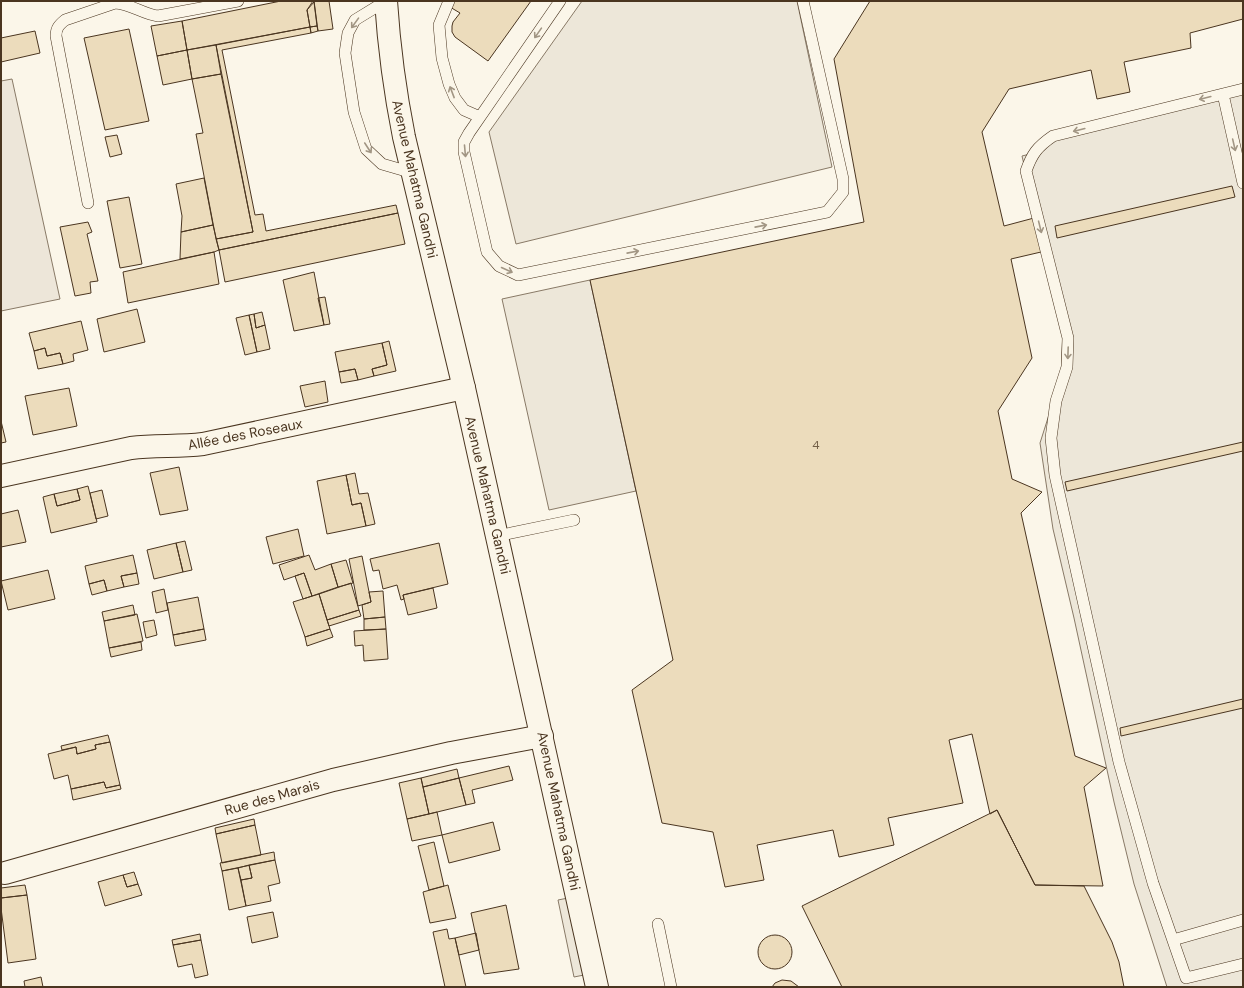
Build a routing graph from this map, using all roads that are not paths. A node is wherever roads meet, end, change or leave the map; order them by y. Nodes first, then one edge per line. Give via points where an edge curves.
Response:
1 (238, 1) edge
2 (386, 1) edge
3 (448, 1) edge
4 (560, 1) edge
5 (803, 1) edge
6 (1243, 89) edge
7 (1223, 94) junction
8 (480, 117) junction
9 (413, 173) junction
10 (1243, 183) edge
11 (88, 203) dead end
12 (464, 388) junction
13 (1, 476) edge
14 (574, 520) dead end
15 (497, 536) junction
16 (542, 736) junction
17 (5, 873) dead end
18 (1243, 920) edge
19 (658, 924) dead end
20 (1172, 940) junction
21 (1243, 964) edge
22 (1187, 982) edge
23 (597, 987) edge
24 (671, 987) edge

1 - 11 lane via 158,16 123,3 115,3 59,24 56,36
2 - 9 street, Avenue Mahatma Gandhi via 388,38 398,108
2 -> 9 lane via 355,20 348,33 345,54 347,68 354,112 366,150 382,164
8 -> 3 lane via 464,110 449,84 442,58 439,25
4 -> 8 lane
8 -> 5 lane via 468,133 464,142 464,152 487,252 499,266 518,275 827,212 843,192 843,179
6 - 7 lane
7 -> 10 lane
7 -> 20 lane via 1053,136 1041,144 1031,156 1026,171 1068,338 1067,367 1056,401 1051,438 1055,475 1119,762
9 - 12 street, Avenue Mahatma Gandhi
12 - 13 street, Allée des Roseaux via 203,444 131,448
12 - 15 street, Avenue Mahatma Gandhi
14 - 15 lane
15 - 16 street, Avenue Mahatma Gandhi
16 - 17 street, Rue des Marais via 451,753 333,780
16 - 23 street, Avenue Mahatma Gandhi
18 - 20 lane
19 - 24 lane
20 - 22 lane
21 - 22 lane

